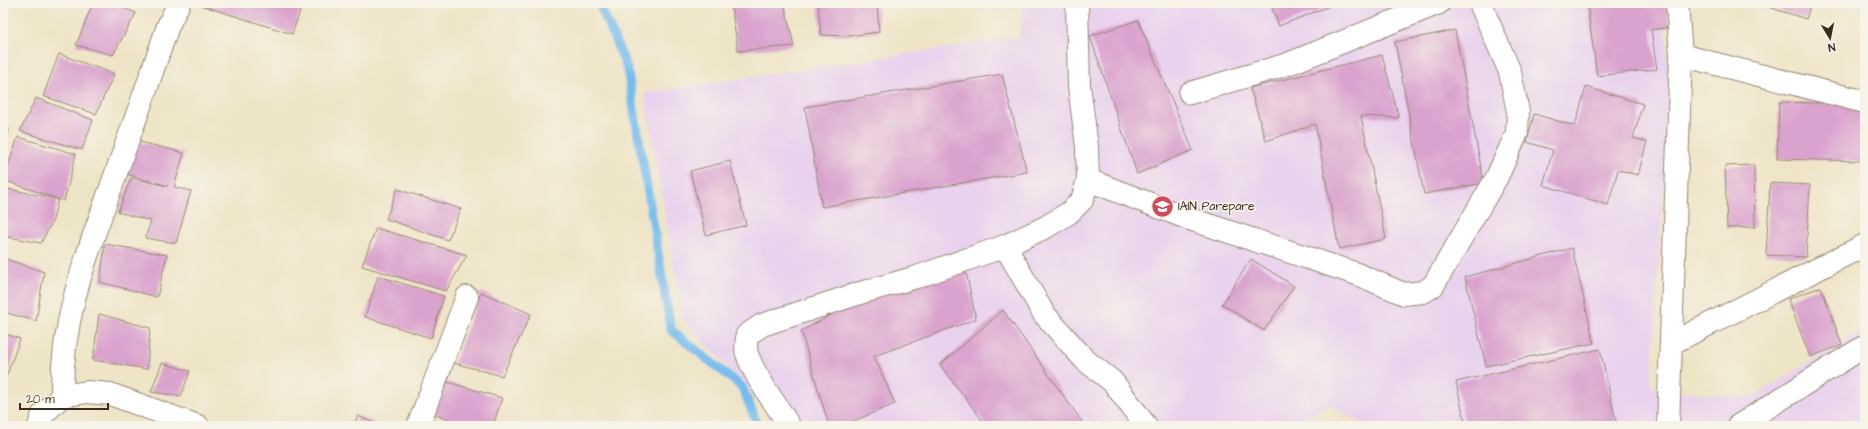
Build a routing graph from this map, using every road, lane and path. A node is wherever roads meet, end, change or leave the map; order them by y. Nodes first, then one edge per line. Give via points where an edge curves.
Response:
1 (179, 3) edge
2 (1077, 3) edge
3 (1439, 3) edge
4 (1480, 3) edge
5 (1677, 3) edge
6 (1681, 55) junction
7 (1190, 93) dead end
8 (1865, 102) edge
9 (1088, 180) junction
10 (1865, 245) edge
11 (1006, 246) junction
12 (467, 297) dead end
13 (1672, 344) junction
14 (1865, 346) edge
15 (62, 396) junction
16 (39, 426) edge
17 (198, 426) edge
18 (418, 426) edge
19 (789, 426) edge
20 (1146, 426) edge
21 (1668, 426) edge
22 (1738, 426) edge

1 - 15 street via 168,26 81,272 67,328 62,365
2 - 9 street via 1079,86 1087,147
3 - 7 street via 1288,64
4 - 9 street via 1512,82 1518,112 1517,133 1497,177 1433,286 1423,292 1404,294 1357,274 1186,218
5 - 6 street
6 - 8 street
6 - 13 street
9 - 11 street via 1082,200 1069,213
10 - 13 street
11 - 19 street via 917,277 860,292 762,325 748,335 747,352 761,383
11 - 20 street via 1044,314 1085,360 1113,382
12 - 18 street
13 - 21 street
14 - 22 street
15 - 16 street via 43,414
15 - 17 street via 87,392 110,394

